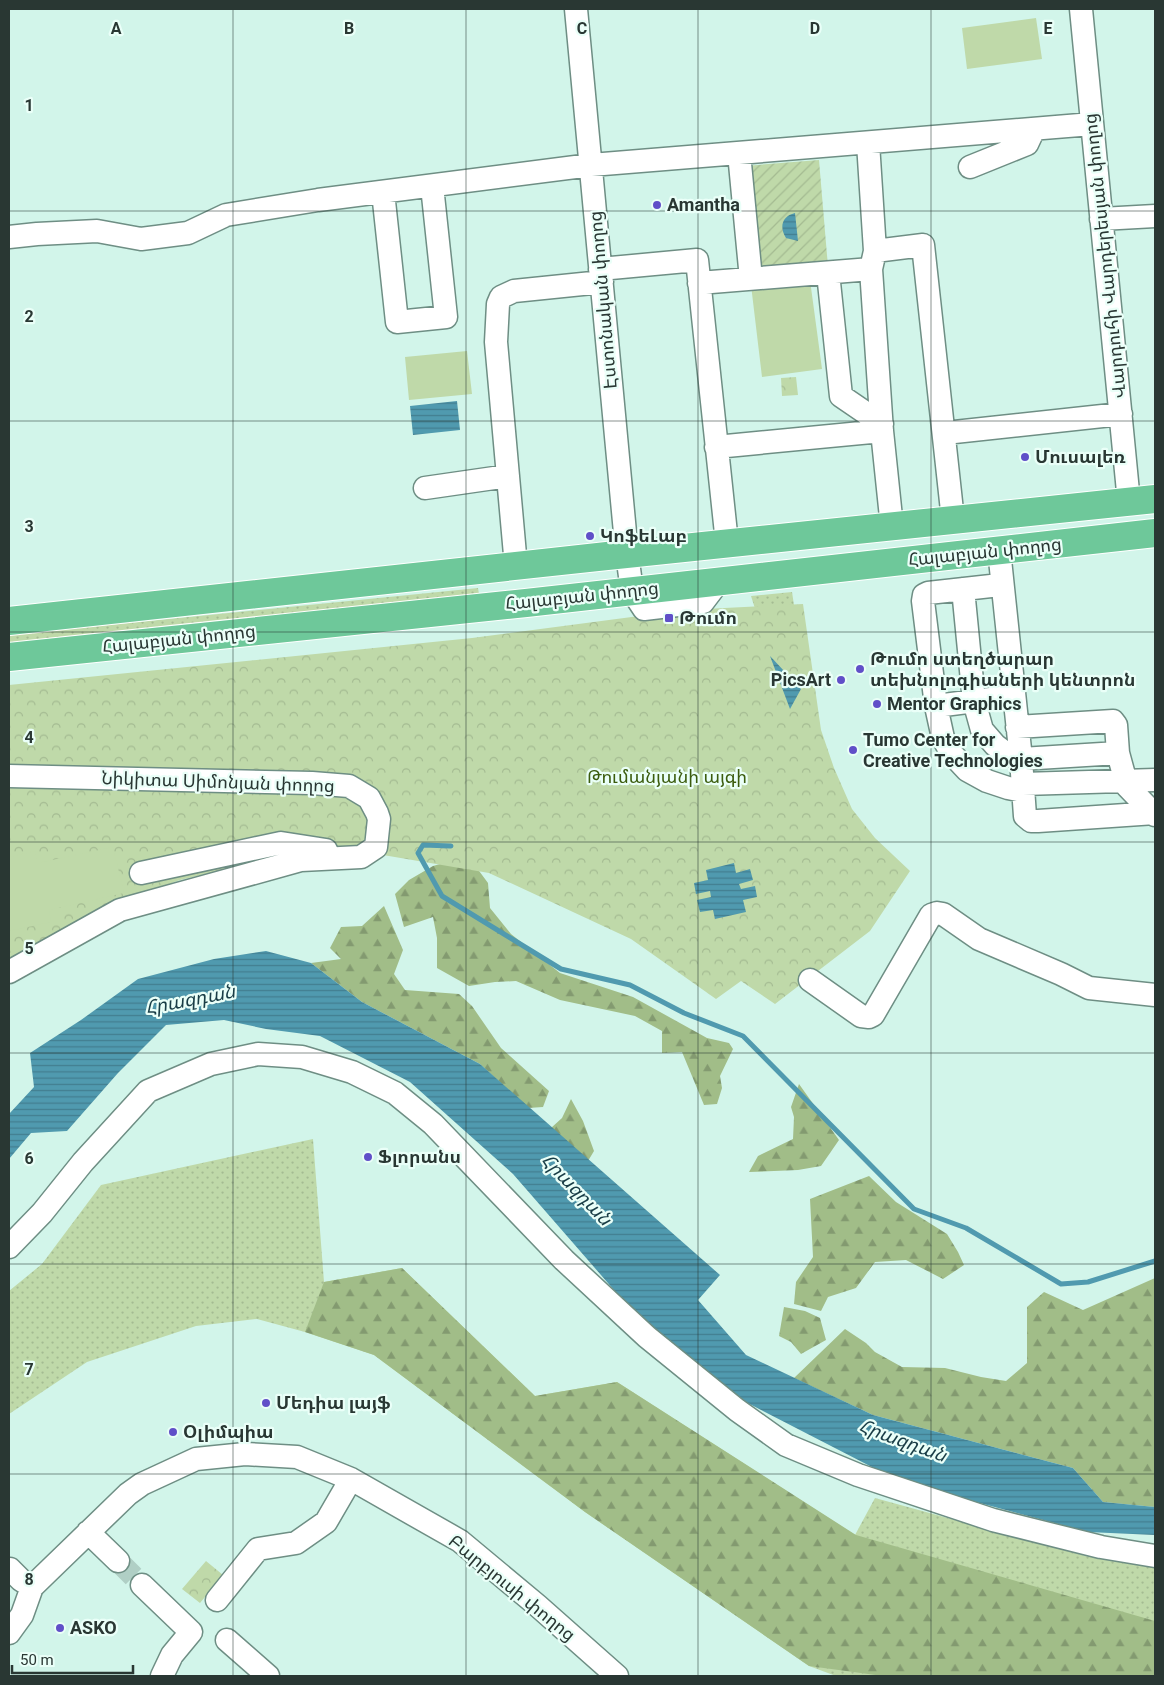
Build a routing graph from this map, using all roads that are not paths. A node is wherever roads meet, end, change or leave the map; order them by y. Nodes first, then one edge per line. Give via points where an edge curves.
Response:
1 (576, 9) edge
2 (1081, 9) edge
3 (1092, 124) junction
4 (1034, 129) junction
5 (868, 143) junction
6 (739, 153) junction
7 (591, 165) junction
8 (970, 166) dead end
9 (432, 186) junction
10 (382, 192) junction
11 (1155, 216) edge
12 (1102, 219) junction
13 (9, 237) edge
14 (873, 260) junction
15 (828, 273) junction
16 (601, 276) junction
17 (751, 279) junction
18 (699, 283) junction
19 (1121, 414) junction
20 (882, 427) junction
21 (945, 433) junction
22 (716, 447) junction
23 (508, 476) junction
24 (425, 488) dead end
25 (1142, 501) edge
26 (954, 520) junction
27 (892, 527) junction
28 (1155, 533) edge
29 (727, 543) junction
30 (999, 550) junction
31 (627, 554) junction
32 (516, 566) junction
33 (991, 586) dead end
34 (963, 589) junction
35 (632, 591) junction
36 (9, 621) edge
37 (9, 657) edge
38 (1014, 696) junction
39 (974, 701) junction
40 (936, 706) junction
41 (1017, 727) junction
42 (1118, 753) junction
43 (1021, 759) junction
44 (9, 776) edge
45 (1155, 780) edge
46 (1126, 781) junction
47 (1023, 788) junction
48 (1155, 814) edge
49 (361, 857) junction
50 (141, 873) dead end
51 (9, 972) edge
52 (810, 980) dead end
53 (1155, 995) edge
54 (9, 1247) edge
55 (352, 1479) junction
56 (88, 1532) junction
57 (1155, 1556) edge
58 (118, 1561) tunnel mouth
59 (10, 1569) dead end
60 (142, 1585) tunnel mouth
61 (32, 1587) junction
62 (217, 1600) dead end
63 (9, 1633) edge
64 (227, 1640) dead end
65 (162, 1676) edge
66 (268, 1676) edge
67 (616, 1676) edge

1 - 7 street, Էստոնական փողոց
2 - 3 street, Վարդուհի Վարդերեսյան փողոց
3 - 4 street
3 - 12 street, Վարդուհի Վարդերեսյան փողոց
4 - 5 street
4 - 8 street via 1027,144
5 - 6 street
5 - 14 street
6 - 7 street
6 - 17 street
7 - 9 street
7 - 16 street, Էստոնական փողոց
9 - 10 street
9 - 10 street via 446,317 397,322
10 - 13 street via 226,215 188,233 141,239 97,231
11 - 12 street
12 - 19 street, Վարդուհի Վարդերեսյան փողոց
14 - 15 street
14 - 20 street
14 - 21 street via 924,245
15 - 17 street
15 - 20 street via 841,396
16 - 18 street via 697,260
16 - 23 street via 514,290 501,297 496,342
16 - 31 street, Էստոնական փողոց
17 - 18 street
18 - 22 street
19 - 21 street
19 - 25 street, Վարդուհի Վարդերեսյան փողոց
20 - 22 street
20 - 27 street
21 - 26 street
22 - 29 street
23 - 24 street
23 - 32 street
25 - 26 main road, Հալաբյան փողոց
26 - 27 main road, Հալաբյան փողոց
27 - 29 main road, Հալաբյան փողոց
28 - 30 main road, Հալաբյան փողոց
29 - 31 main road, Հալաբյան փողոց
30 - 35 main road, Հալաբյան փողոց
30 - 38 street
31 - 32 main road, Հալաբյան փողոց
31 - 35 street, Էստոնական փողոց
32 - 36 main road, Հալաբյան փողոց
33 - 34 street
34 - 39 street
34 - 40 street via 924,595
35 - 37 main road, Հալաբյան փողոց
38 - 39 street
38 - 41 street
39 - 40 street
39 - 43 street via 982,730 1007,754
40 - 47 street via 943,738 967,770 987,781
41 - 42 street via 1113,720
41 - 43 street
42 - 43 street
42 - 46 street
43 - 47 street
44 - 49 street, Նիկիտա Սիմոնյան փողոց via 349,786 369,798 379,819 376,847
45 - 46 street
46 - 47 street
46 - 48 street via 1127,786
47 - 48 street via 1025,816 1031,822
49 - 50 street via 281,843
49 - 51 street via 301,860 120,910
52 - 53 street via 861,1016 873,1015 931,915 937,912 979,939 1090,988
54 - 57 street via 148,1091 211,1064 258,1054 302,1057 352,1072 395,1093 433,1124 564,1260 648,1337 737,1410 786,1445 858,1475 993,1520 1101,1547
55 - 56 street, Բարբյուսի փողոց via 297,1458 245,1454 196,1459 142,1484
55 - 62 street via 326,1522 296,1543 258,1548
55 - 67 street, Բարբյուսի փողոց via 460,1541
56 - 58 street
56 - 61 street, Բարբյուսի փողոց
59 - 61 street
60 - 65 street via 191,1632 172,1655
61 - 63 street, Բարբյուսի փողոց via 22,1615
64 - 66 street

